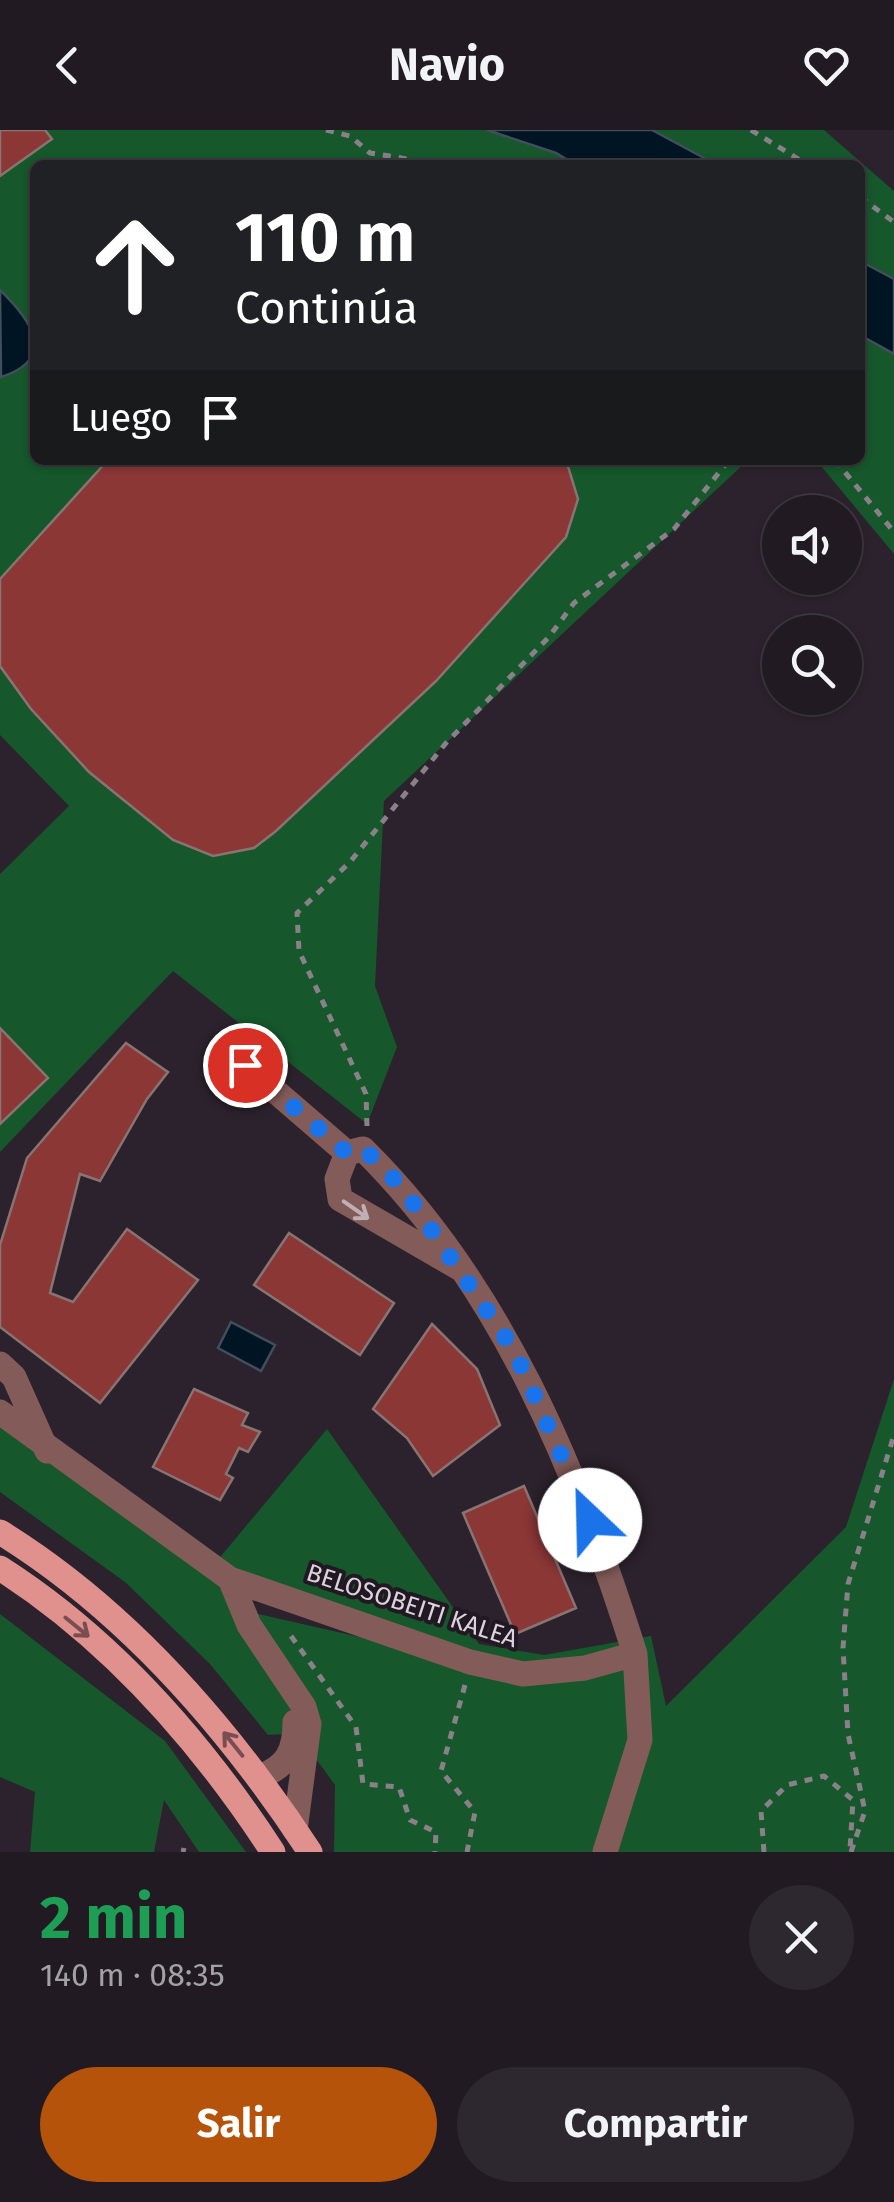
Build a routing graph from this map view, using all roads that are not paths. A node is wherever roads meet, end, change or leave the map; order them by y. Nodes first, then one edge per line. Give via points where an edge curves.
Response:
1 (245, 1065) dead end
2 (355, 1151) junction
3 (459, 1268) junction
4 (0, 1364) edge
5 (0, 1412) edge
6 (47, 1450) junction
7 (0, 1532) edge
8 (0, 1568) edge
9 (230, 1580) junction
10 (635, 1654) junction
11 (259, 1777) junction
12 (303, 1841) edge
13 (273, 1852) edge
14 (605, 1852) edge

1 - 2 street
2 - 3 street via 402,1187
2 -> 3 street via 336,1179 340,1199
3 - 10 street via 514,1350 590,1520
4 - 6 street via 14,1377
5 - 6 street, BELOSOBEITI KALEA
6 - 9 street, BELOSOBEITI KALEA
11 -> 7 main road via 149,1650
8 -> 13 main road via 90,1638 172,1716
9 - 10 street, BELOSOBEITI KALEA via 470,1662 524,1674
9 - 11 street via 232,1614 295,1721 286,1761
9 - 12 street via 309,1724
10 - 14 street via 640,1740
11 - 12 main road

